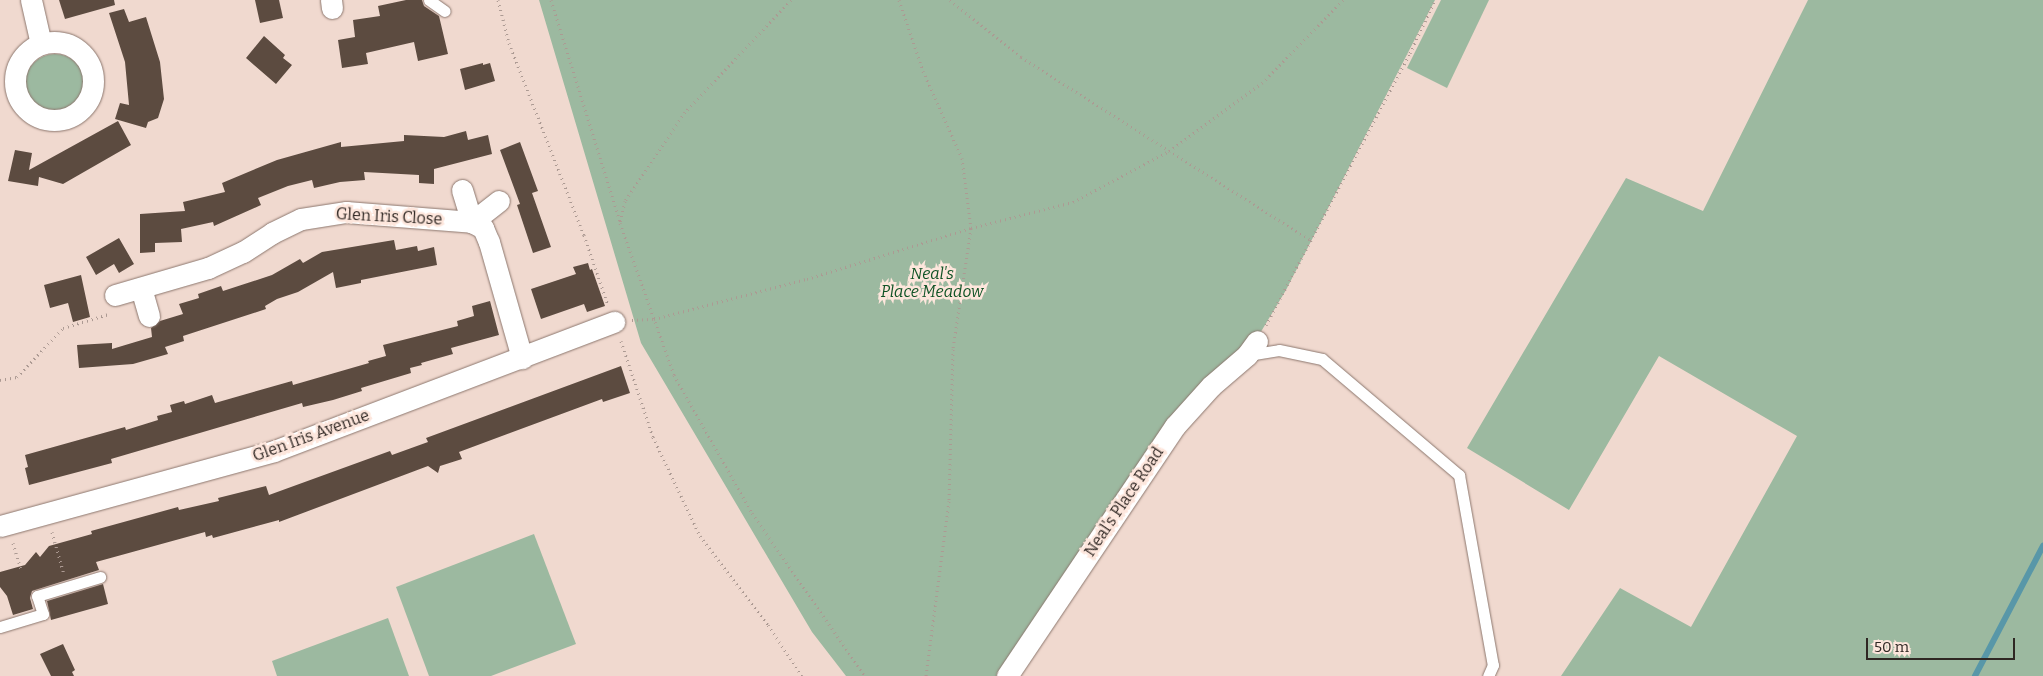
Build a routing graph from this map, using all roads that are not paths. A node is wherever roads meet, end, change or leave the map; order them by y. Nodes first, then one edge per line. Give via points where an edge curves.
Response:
1 (31, 0) edge
2 (429, 0) edge
3 (445, 11) dead end
4 (41, 44) dead end
5 (462, 190) dead end
6 (499, 201) dead end
7 (472, 222) junction
8 (141, 288) junction
9 (115, 295) road end
10 (149, 316) dead end
11 (614, 322) road end
12 (1252, 348) joint
13 (522, 358) junction
14 (4, 525) edge
15 (100, 576) dead end
16 (0, 627) edge
17 (1007, 676) edge
18 (1488, 676) edge

1 - 4 street
2 - 3 lane
5 - 7 street, Glen Iris Close
6 - 7 street
7 - 8 street, Glen Iris Close via 346,212 301,219 225,261
7 - 13 street, Glen Iris Close via 483,228 489,242
8 - 9 street, Glen Iris Close
8 - 10 street
11 - 13 street, Glen Iris Avenue
12 - 17 street, Neal's Place Road via 1175,426
12 - 18 lane via 1322,359 1459,475 1494,666
13 - 14 street, Glen Iris Avenue via 274,452
15 - 16 lane via 37,596 43,614

